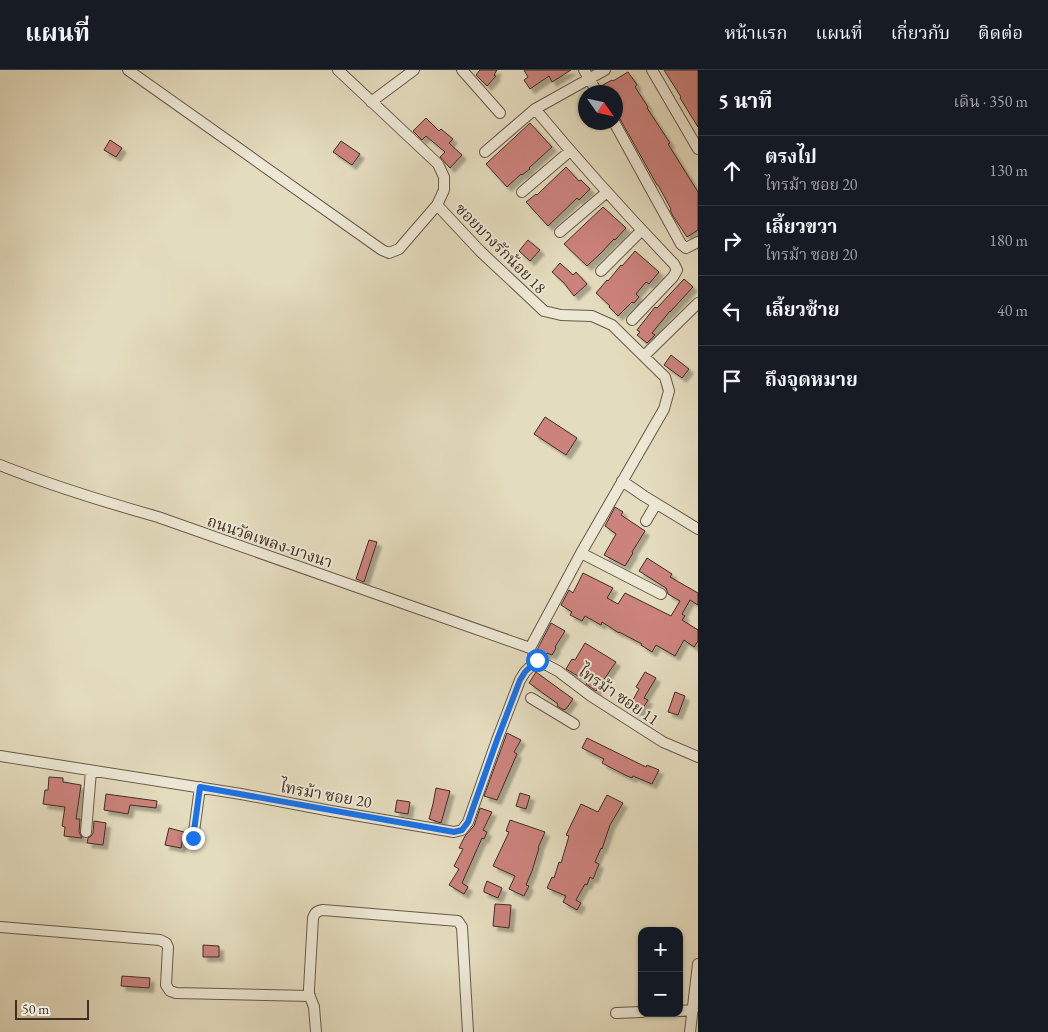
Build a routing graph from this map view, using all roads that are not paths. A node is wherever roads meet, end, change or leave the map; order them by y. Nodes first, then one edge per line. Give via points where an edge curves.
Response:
1 (128, 70) edge
2 (338, 70) edge
3 (414, 70) edge
4 (462, 70) edge
5 (605, 70) edge
6 (652, 70) edge
7 (587, 75) edge
8 (371, 102) junction
9 (535, 109) junction
10 (500, 113) dead end
11 (618, 130) edge
12 (698, 149) edge
13 (570, 151) junction
14 (484, 152) dead end
15 (522, 192) dead end
16 (607, 192) junction
17 (437, 205) junction
18 (642, 230) junction
19 (560, 232) dead end
20 (698, 242) edge
21 (601, 271) dead end
22 (698, 303) edge
23 (632, 320) dead end
24 (644, 356) junction
25 (0, 465) edge
26 (622, 481) junction
27 (656, 504) junction
28 (646, 521) dead end
29 (698, 529) edge
30 (581, 552) junction
31 (661, 594) dead end
32 (530, 648) junction
33 (537, 660) junction
34 (531, 698) dead end
35 (574, 724) dead end
36 (0, 756) edge
37 (698, 757) edge
38 (91, 771) junction
39 (200, 787) junction
40 (86, 832) dead end
41 (193, 838) dead end
42 (0, 927) edge
43 (698, 964) edge
44 (310, 996) junction
45 (693, 1010) junction
46 (683, 1011) edge
47 (638, 1012) edge
48 (616, 1013) dead end
49 (316, 1032) edge
50 (468, 1032) edge
51 (690, 1032) edge

1 - 17 street via 382,250 389,253 399,249
2 - 8 street, ซอยบางรักน้อย 18
3 - 8 street
4 - 10 street
5 - 7 street
6 - 12 street
7 - 9 street
8 - 17 street, ซอยบางรักน้อย 18 via 438,164 444,177 444,190
9 - 13 street
9 - 14 street
11 - 20 street via 681,244 686,248
13 - 15 street
13 - 16 street
16 - 18 street
16 - 19 street
17 - 24 street, ซอยบางรักน้อย 18 via 544,311 592,316 606,322
18 - 21 street
18 - 23 street via 678,270
22 - 24 street
24 - 26 street, ซอยบางรักน้อย 18 via 665,377 669,391 664,409
25 - 32 street, ถนนวัดเพลง-บางนา
26 - 27 street
26 - 30 street, ซอยบางรักน้อย 18
27 - 28 street
27 - 29 street
30 - 31 street
30 - 32 street, ซอยบางรักน้อย 18
32 - 33 street
33 - 37 street, ไทรม้า ซอย 11 via 663,742
33 - 39 street, ไทรม้า ซอย 20 via 520,680 468,822 462,830 454,832
34 - 35 street
36 - 38 street, ไทรม้า ซอย 20
38 - 39 street, ไทรม้า ซอย 20
38 - 40 street
39 - 41 street
42 - 44 street via 160,940 168,947 166,985 176,993
43 - 45 street
44 - 49 street
44 - 50 street via 313,918 318,911 458,921 462,927
45 - 46 street
45 - 51 street
47 - 48 street

